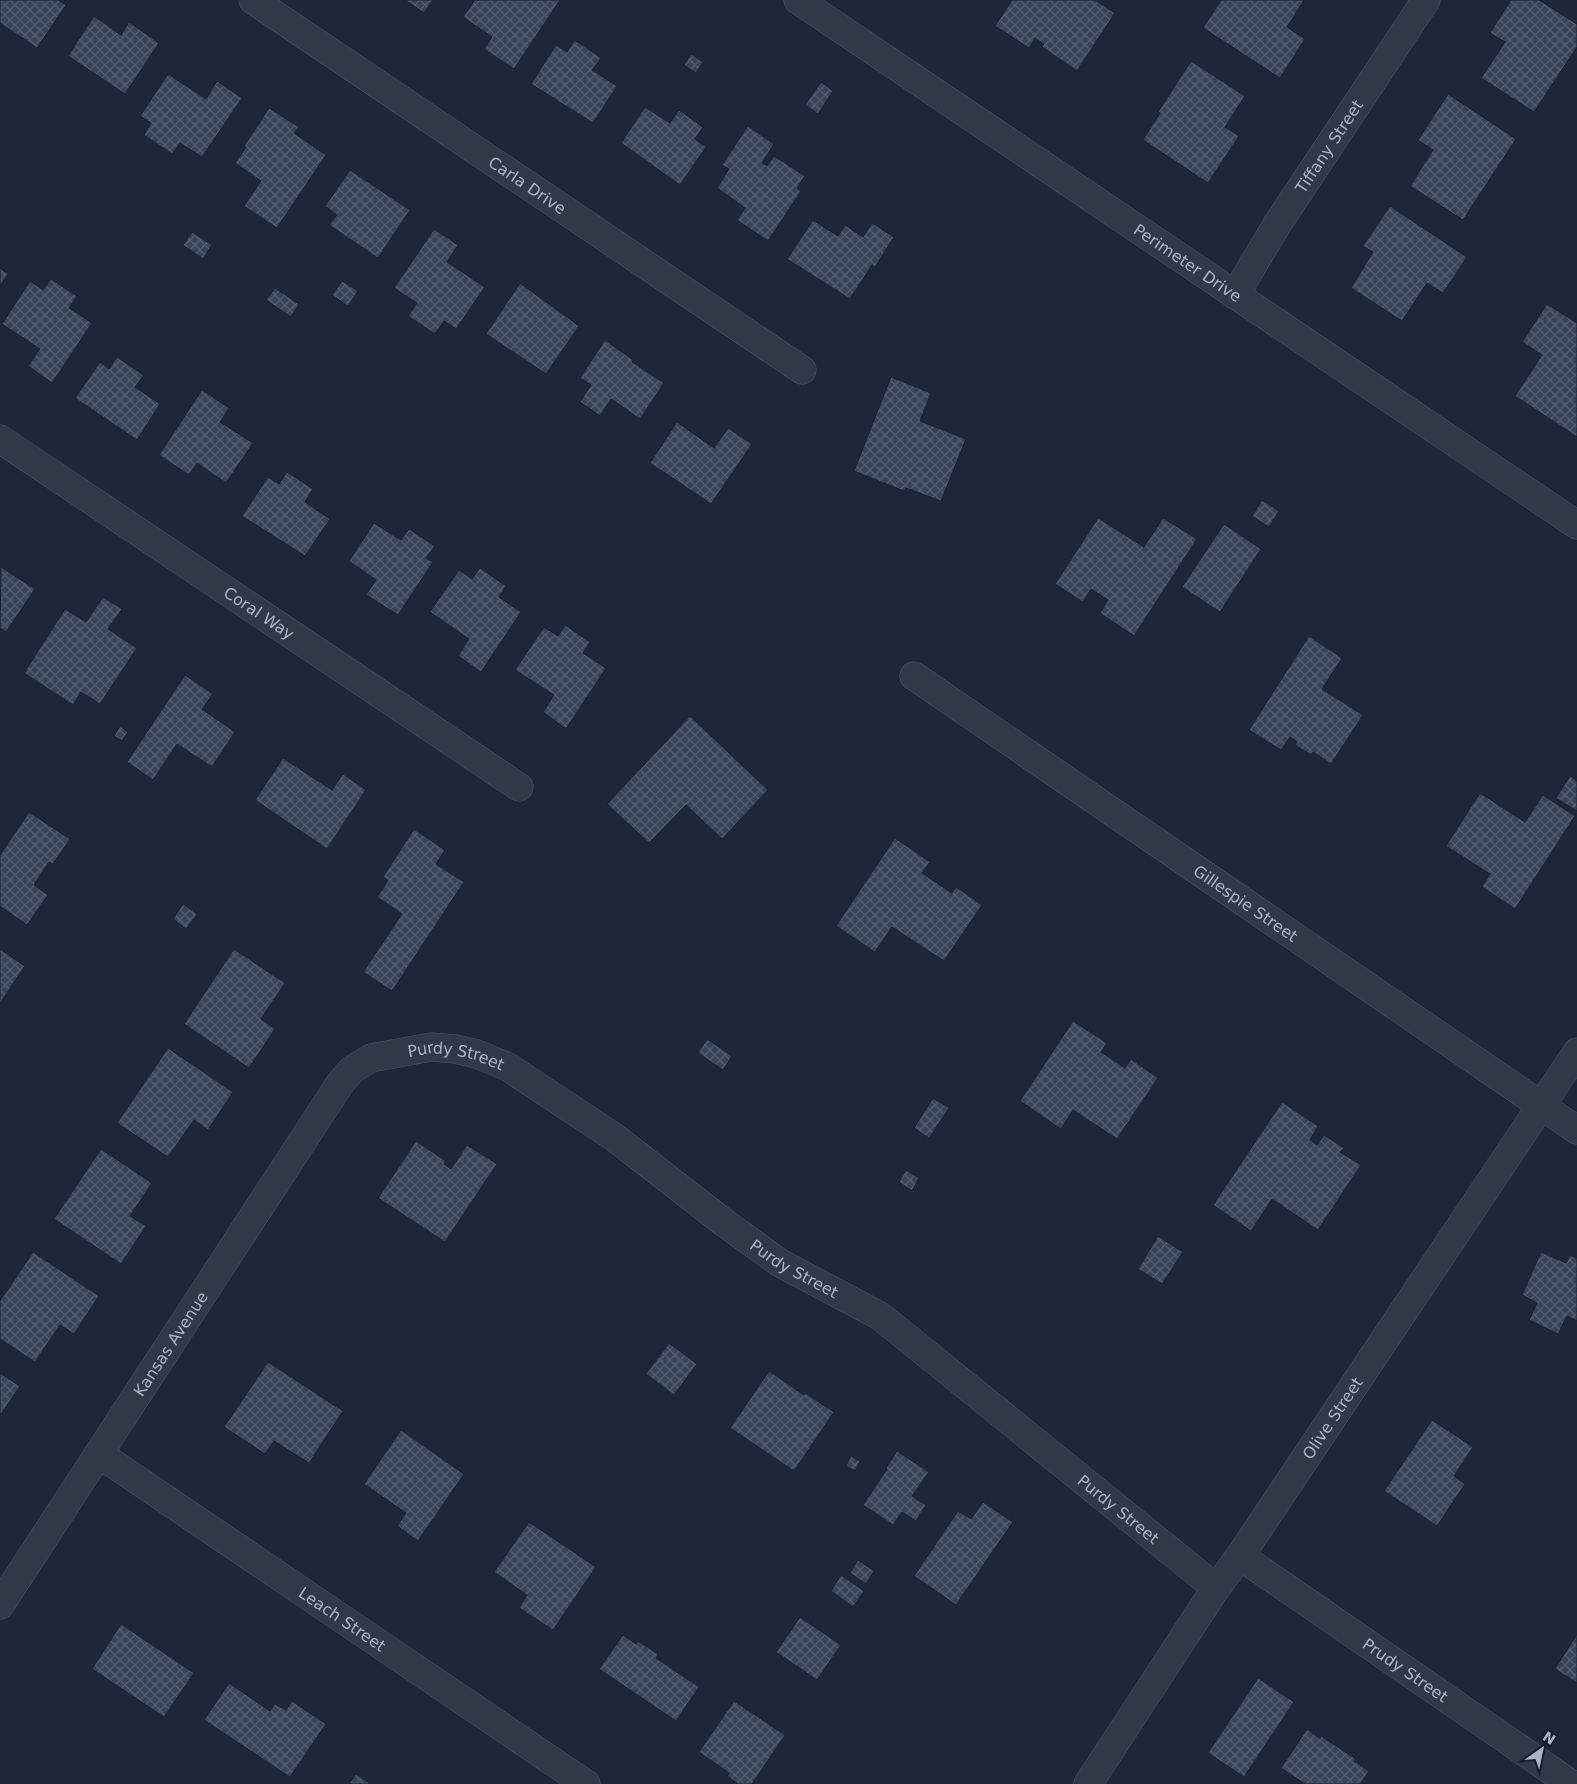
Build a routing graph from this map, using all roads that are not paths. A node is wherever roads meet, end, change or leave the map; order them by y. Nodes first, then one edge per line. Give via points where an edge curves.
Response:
1 (253, 0) edge
2 (798, 0) edge
3 (1426, 0) edge
4 (1235, 295) junction
5 (802, 370) dead end
6 (0, 439) edge
7 (1577, 525) edge
8 (914, 676) dead end
9 (519, 787) dead end
10 (1577, 1052) edge
11 (341, 1082) joint
12 (1541, 1106) junction
13 (1577, 1130) edge
14 (99, 1454) junction
15 (1240, 1556) junction
16 (1216, 1588) junction
17 (0, 1605) edge
18 (586, 1784) edge
19 (1088, 1784) edge
20 (1571, 1784) edge

1 - 5 street, Carla Drive
2 - 4 street, Perimeter Drive
3 - 4 street, Tiffany Street via 1278,223
4 - 7 street, Perimeter Drive
6 - 9 street, Coral Way
8 - 12 street, Gillespie Street
10 - 12 street, Olive Street
11 - 14 street, Kansas Avenue
11 - 16 street, Purdy Street via 353,1068 371,1058 431,1047 477,1054 508,1067 614,1137 780,1263 880,1316
12 - 13 street, Gillespie Street
12 - 15 street, Olive Street
14 - 17 street, Kansas Avenue
14 - 18 street, Leach Street
15 - 16 street, Olive Street
15 - 20 street, Prudy Street
16 - 19 street, Olive Street

